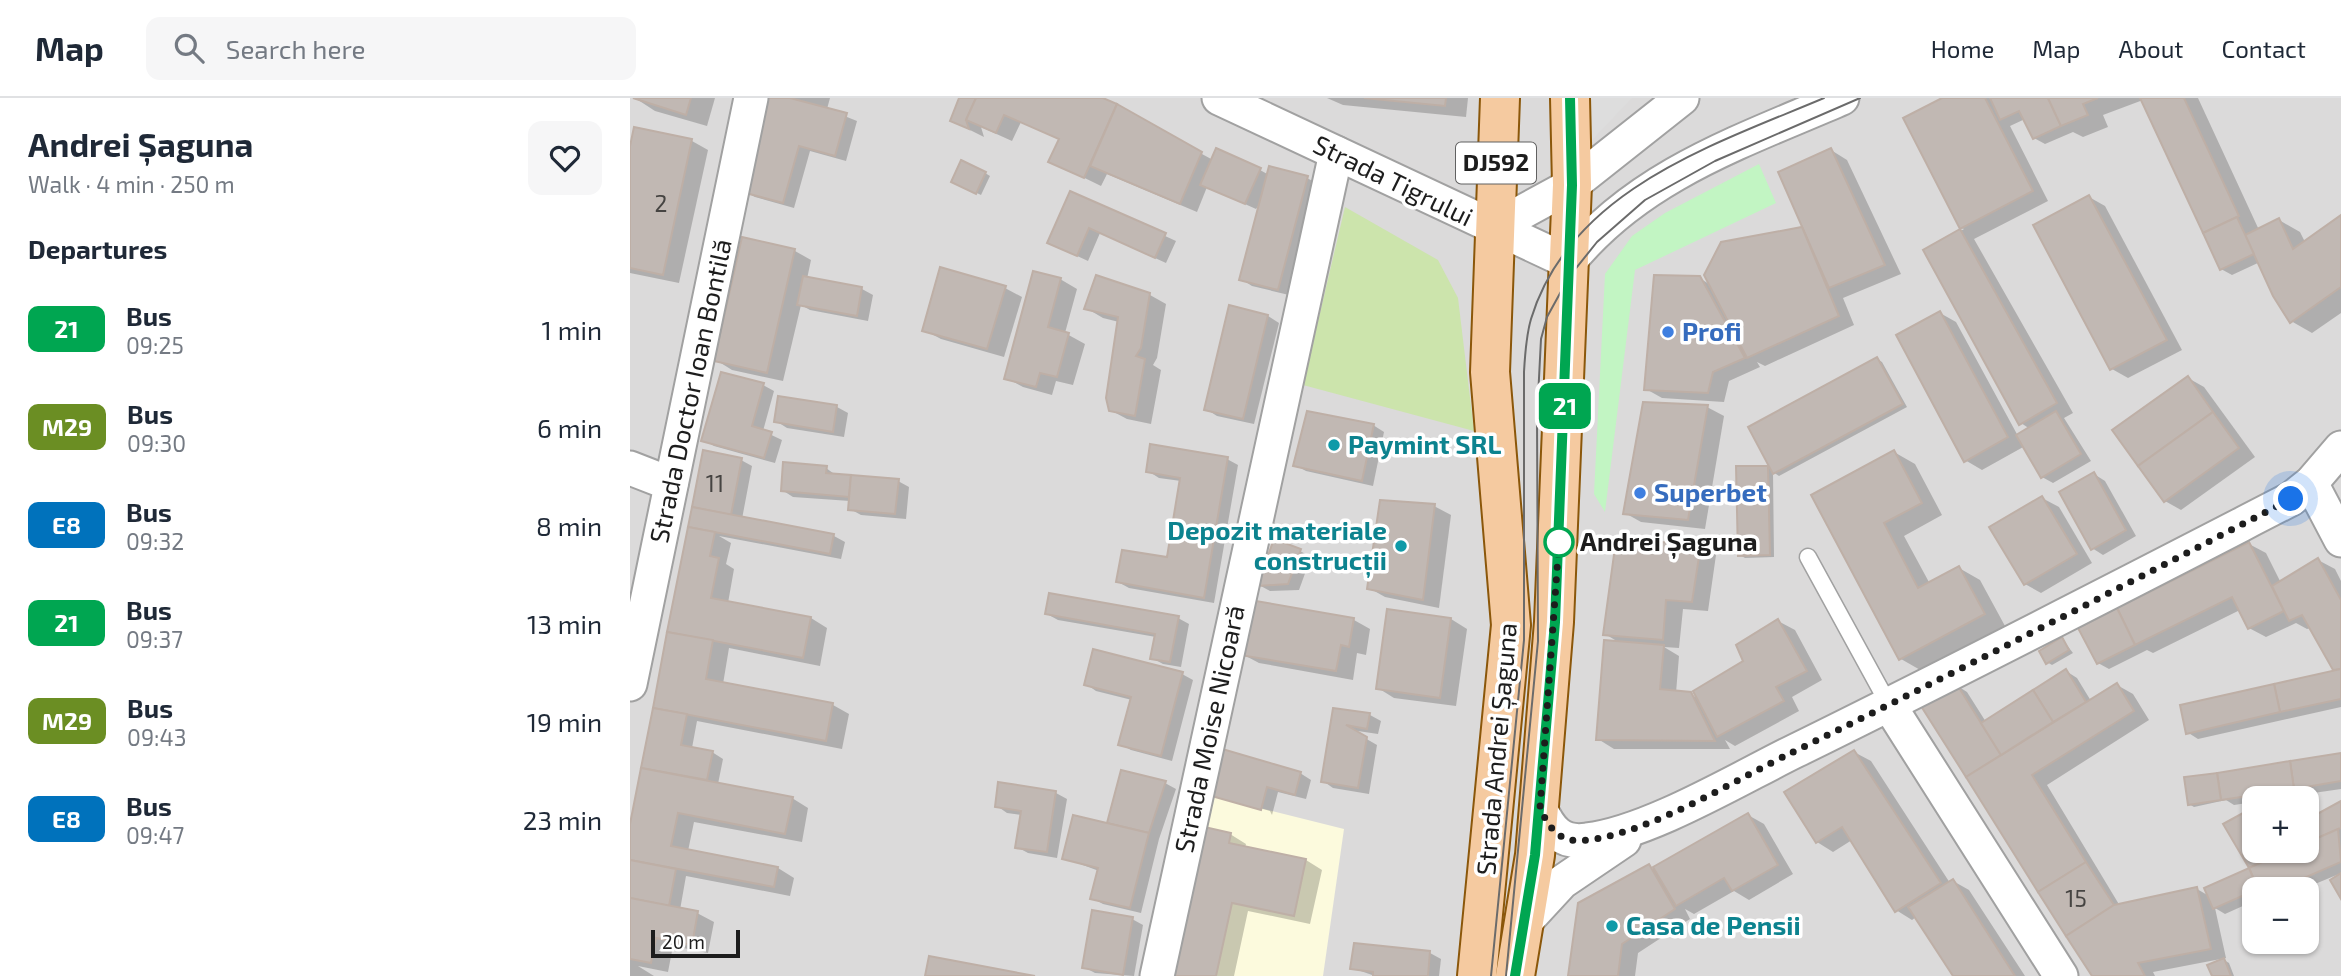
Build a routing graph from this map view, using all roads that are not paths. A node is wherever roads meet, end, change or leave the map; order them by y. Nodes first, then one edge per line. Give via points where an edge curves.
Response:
1 (751, 98) edge
2 (1219, 98) edge
3 (1500, 98) edge
4 (1570, 98) edge
5 (1682, 98) edge
6 (1842, 98) edge
7 (1336, 153) junction
8 (1572, 185) junction
9 (1493, 229) junction
10 (1569, 262) junction
11 (2341, 448) edge
12 (630, 468) edge
13 (671, 484) junction
14 (2311, 484) junction
15 (2341, 540) edge
16 (1808, 557) dead end
17 (630, 684) edge
18 (1889, 705) junction
19 (1540, 808) junction
20 (1665, 815) junction
21 (1526, 921) junction
22 (1157, 976) edge
23 (1477, 976) edge
24 (1515, 976) edge
25 (2061, 976) edge

1 - 13 street, Strada Doctor Ioan Bontilă
2 - 7 street, Strada Tigrului
3 - 9 main road, DJ592
4 - 8 main road, DJ592
5 - 8 street
6 - 10 street via 1664,178 1611,216
7 - 9 street, Strada Tigrului
7 - 22 street, Strada Moise Nicoară
8 - 9 street
8 - 10 main road, Strada Andrei Șaguna / DJ592
9 - 10 street, Strada Tigrului
9 - 23 main road, Strada Andrei Șaguna / DJ592 via 1490,372 1511,625
10 - 19 main road, Strada Andrei Șaguna / DJ592 via 1555,622
11 - 14 street
12 - 13 street
13 - 17 street, Strada Doctor Ioan Bontilă
14 - 15 street
14 - 18 street via 2291,499
16 - 18 lane
18 - 20 street
18 - 25 street
19 - 20 street via 1558,836 1568,841 1613,834
19 - 21 main road, Strada Andrei Șaguna / DJ592
20 - 21 street via 1562,882
21 - 24 main road, Strada Andrei Șaguna / DJ592

